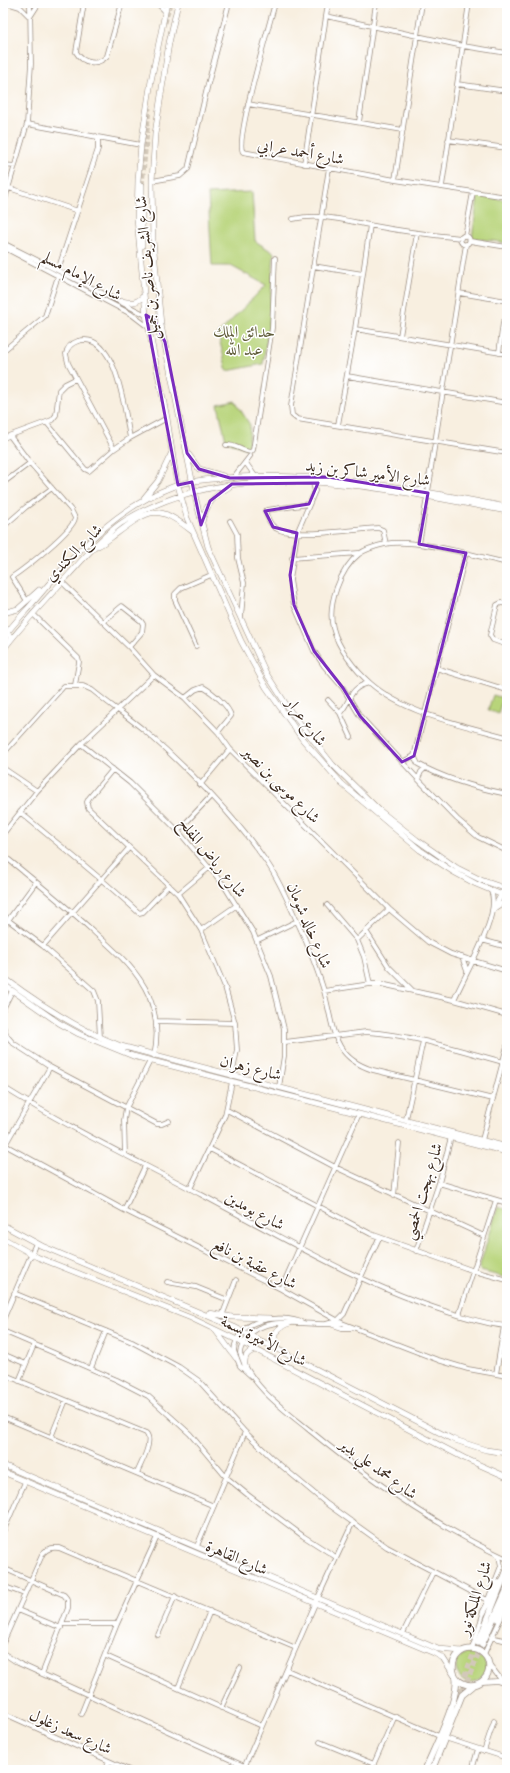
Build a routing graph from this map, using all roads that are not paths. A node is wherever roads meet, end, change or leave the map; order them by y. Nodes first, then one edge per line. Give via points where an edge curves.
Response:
1 (8, 3) edge
2 (30, 3) edge
3 (39, 3) edge
4 (84, 3) edge
5 (122, 3) edge
6 (157, 3) edge
7 (167, 3) edge
8 (178, 3) edge
9 (229, 3) edge
10 (269, 3) edge
11 (328, 3) edge
12 (376, 3) edge
13 (422, 3) edge
14 (469, 3) edge
15 (3, 4) edge
16 (275, 4) edge
17 (165, 11) junction
18 (326, 16) junction
19 (30, 17) junction
20 (373, 26) junction
21 (417, 37) junction
22 (463, 46) junction
23 (507, 53) edge
24 (457, 84) junction
25 (507, 91) edge
26 (248, 104) junction
27 (310, 115) junction
28 (359, 122) junction
29 (27, 124) junction
30 (403, 130) junction
31 (96, 136) junction
32 (448, 140) junction
33 (141, 145) junction
34 (507, 148) edge
35 (304, 164) junction
36 (3, 165) edge
37 (15, 166) junction
38 (329, 168) junction
39 (395, 180) junction
40 (152, 181) junction
41 (142, 185) tunnel mouth
42 (442, 186) junction
43 (9, 188) junction
44 (473, 192) junction
45 (507, 197) edge
46 (3, 206) edge
47 (78, 211) junction
48 (320, 216) junction
49 (293, 219) dead end
50 (370, 225) junction
51 (417, 233) junction
52 (463, 237) junction
53 (470, 240) junction
54 (3, 243) edge
55 (466, 244) junction
56 (3, 247) edge
57 (507, 247) edge
58 (141, 256) junction
59 (275, 258) dead end
60 (313, 266) junction
61 (58, 270) junction
62 (363, 274) junction
63 (58, 276) junction
64 (459, 293) junction
65 (144, 295) junction
66 (121, 301) junction
67 (507, 301) edge
68 (146, 315) junction
69 (503, 322) dead end
70 (148, 327) junction
71 (355, 329) junction
72 (400, 336) junction
73 (165, 342) junction
74 (450, 345) junction
75 (3, 351) edge
76 (499, 353) junction
77 (507, 354) edge
78 (347, 376) junction
79 (75, 379) junction
80 (441, 392) junction
81 (507, 403) edge
82 (167, 418) junction
83 (47, 423) junction
84 (338, 425) junction
85 (10, 436) junction
86 (3, 438) edge
87 (130, 438) junction
88 (435, 441) junction
89 (226, 445) dead end
90 (114, 449) junction
91 (172, 452) junction
92 (187, 453) junction
93 (507, 453) edge
94 (250, 456) dead end
95 (30, 463) junction
96 (246, 463) junction
97 (431, 468) junction
98 (255, 476) junction
99 (231, 478) junction
100 (192, 482) junction
101 (3, 483) edge
102 (313, 483) junction
103 (232, 484) junction
104 (178, 485) junction
105 (52, 488) junction
106 (419, 491) junction
107 (194, 492) junction
108 (427, 494) junction
109 (180, 496) junction
110 (142, 501) junction
111 (309, 504) junction
112 (507, 507) edge
113 (507, 511) edge
114 (230, 521) dead end
115 (201, 525) junction
116 (3, 528) edge
117 (193, 532) junction
118 (297, 533) junction
119 (386, 544) junction
120 (419, 544) junction
121 (95, 547) junction
122 (360, 553) junction
123 (466, 553) junction
124 (292, 558) junction
125 (507, 563) edge
126 (211, 575) junction
127 (52, 579) junction
128 (62, 582) junction
129 (28, 601) junction
130 (507, 604) edge
131 (3, 613) edge
132 (33, 614) junction
133 (241, 617) junction
134 (103, 622) junction
135 (5, 631) edge
136 (3, 638) edge
137 (12, 638) junction
138 (8, 644) junction
139 (507, 644) edge
140 (196, 646) dead end
141 (129, 647) junction
142 (3, 650) edge
143 (436, 668) junction
144 (154, 675) junction
145 (369, 683) junction
146 (75, 685) junction
147 (507, 690) edge
148 (348, 697) junction
149 (185, 698) junction
150 (328, 700) dead end
151 (116, 709) junction
152 (340, 713) junction
153 (425, 714) junction
154 (218, 732) junction
155 (351, 737) dead end
156 (507, 737) edge
157 (81, 744) junction
158 (230, 750) junction
159 (3, 754) edge
160 (414, 756) junction
161 (402, 762) junction
162 (3, 768) edge
163 (425, 768) junction
164 (113, 769) junction
165 (418, 780) junction
166 (200, 785) junction
167 (36, 791) junction
168 (507, 794) edge
169 (211, 796) junction
170 (20, 812) junction
171 (178, 831) junction
172 (3, 834) edge
173 (129, 848) junction
174 (507, 851) edge
175 (3, 855) edge
176 (210, 867) junction
177 (102, 879) junction
178 (36, 882) junction
179 (169, 885) junction
180 (506, 889) edge
181 (491, 890) junction
182 (178, 894) junction
183 (500, 895) junction
184 (507, 898) edge
185 (327, 905) dead end
186 (237, 906) junction
187 (389, 909) junction
188 (493, 910) junction
189 (72, 912) junction
190 (8, 920) junction
191 (297, 921) junction
192 (3, 927) edge
193 (201, 930) junction
194 (366, 931) junction
195 (258, 940) junction
196 (357, 940) junction
197 (482, 940) junction
198 (43, 946) junction
199 (507, 947) edge
200 (462, 957) junction
201 (472, 961) junction
202 (467, 971) junction
203 (507, 971) edge
204 (3, 977) edge
205 (3, 984) edge
206 (370, 984) junction
207 (12, 991) junction
208 (324, 991) junction
209 (412, 991) junction
210 (454, 1000) junction
211 (3, 1009) edge
212 (507, 1015) edge
213 (157, 1021) junction
214 (235, 1023) junction
215 (3, 1026) edge
216 (334, 1036) junction
217 (100, 1038) junction
218 (423, 1041) junction
219 (285, 1042) junction
220 (507, 1046) edge
221 (154, 1056) junction
222 (150, 1061) junction
223 (505, 1063) edge
224 (50, 1067) junction
225 (232, 1076) junction
226 (414, 1080) junction
227 (232, 1082) junction
228 (3, 1087) edge
229 (279, 1087) junction
230 (493, 1100) junction
231 (30, 1104) junction
232 (126, 1108) junction
233 (227, 1110) junction
234 (359, 1114) junction
235 (406, 1119) junction
236 (169, 1121) dead end
237 (451, 1137) junction
238 (482, 1140) junction
239 (399, 1143) dead end
240 (4, 1144) edge
241 (507, 1146) edge
242 (210, 1149) junction
243 (507, 1152) edge
244 (125, 1155) junction
245 (145, 1166) junction
246 (335, 1167) junction
247 (439, 1184) junction
248 (190, 1189) junction
249 (394, 1196) junction
250 (496, 1200) junction
251 (507, 1203) edge
252 (318, 1207) junction
253 (124, 1210) junction
254 (429, 1212) junction
255 (3, 1225) edge
256 (484, 1236) junction
257 (3, 1238) edge
258 (380, 1238) junction
259 (36, 1243) junction
260 (300, 1247) junction
261 (416, 1251) junction
262 (30, 1254) junction
263 (474, 1271) junction
264 (362, 1279) junction
265 (236, 1280) dead end
266 (507, 1280) edge
267 (167, 1282) dead end
268 (281, 1289) junction
269 (14, 1293) junction
270 (228, 1300) junction
271 (200, 1311) junction
272 (459, 1315) junction
273 (222, 1316) junction
274 (270, 1318) junction
275 (3, 1320) edge
276 (337, 1321) junction
277 (307, 1323) junction
278 (342, 1323) junction
279 (290, 1324) junction
280 (324, 1324) junction
281 (333, 1325) junction
282 (506, 1326) edge
283 (354, 1328) junction
284 (214, 1329) junction
285 (3, 1331) edge
286 (106, 1331) junction
287 (242, 1331) junction
288 (249, 1334) junction
289 (237, 1340) junction
290 (243, 1343) junction
291 (34, 1345) junction
292 (276, 1348) junction
293 (256, 1350) junction
294 (3, 1354) edge
295 (236, 1358) junction
296 (26, 1364) junction
297 (245, 1366) junction
298 (91, 1368) junction
299 (3, 1374) edge
300 (496, 1374) junction
301 (251, 1376) junction
302 (507, 1376) edge
303 (20, 1382) junction
304 (66, 1400) junction
305 (3, 1417) edge
306 (245, 1432) junction
307 (52, 1437) junction
308 (507, 1453) edge
309 (3, 1465) edge
310 (3, 1472) edge
311 (137, 1473) junction
312 (226, 1477) junction
313 (507, 1477) edge
314 (25, 1482) junction
315 (214, 1506) junction
316 (353, 1522) junction
317 (3, 1532) edge
318 (157, 1537) junction
319 (196, 1546) junction
320 (500, 1556) junction
321 (336, 1557) junction
322 (507, 1559) edge
323 (3, 1568) edge
324 (433, 1572) junction
325 (507, 1572) edge
326 (30, 1580) junction
327 (136, 1580) junction
328 (3, 1586) edge
329 (507, 1589) edge
330 (24, 1594) junction
331 (175, 1596) junction
332 (318, 1598) junction
333 (504, 1601) edge
334 (488, 1603) junction
335 (314, 1604) junction
336 (18, 1610) junction
337 (210, 1611) junction
338 (484, 1613) joint
339 (499, 1620) joint
340 (117, 1624) junction
341 (62, 1626) junction
342 (403, 1633) junction
343 (158, 1635) dead end
344 (491, 1637) junction
345 (507, 1641) edge
346 (3, 1643) edge
347 (480, 1644) tunnel mouth
348 (296, 1648) junction
349 (472, 1649) junction
350 (444, 1650) junction
351 (462, 1651) junction
352 (3, 1653) edge
353 (484, 1654) junction
354 (106, 1656) junction
355 (440, 1656) junction
356 (489, 1664) junction
357 (240, 1668) dead end
358 (287, 1670) junction
359 (42, 1674) junction
360 (455, 1676) junction
361 (482, 1682) junction
362 (505, 1683) edge
363 (474, 1685) junction
364 (178, 1688) junction
365 (89, 1695) junction
366 (221, 1708) junction
367 (3, 1713) edge
368 (81, 1714) dead end
369 (395, 1716) junction
370 (494, 1721) dead end
371 (262, 1726) junction
372 (442, 1737) junction
373 (320, 1742) dead end
374 (478, 1749) junction
375 (484, 1752) junction
376 (507, 1758) edge
377 (109, 1761) junction
378 (374, 1764) junction
379 (244, 1768) edge
380 (105, 1770) edge
381 (129, 1770) edge
382 (253, 1770) edge
383 (371, 1770) edge
384 (425, 1770) edge
385 (432, 1770) edge
386 (472, 1770) edge

1 - 15 street
1 - 19 street via 20,7
2 - 19 street
3 - 19 street
4 - 5 street via 76,52 84,61 97,62 103,61 107,56
6 - 17 street
7 - 17 main road, شارع الشريف ناصر بن جميل
8 - 40 main road, شارع الشريف ناصر بن جميل via 160,96
9 - 40 street via 188,169 180,176
10 - 16 street, شارع أحمد عرابي
11 - 18 street
12 - 20 street
13 - 21 street
14 - 22 street
16 - 26 street, شارع أحمد عرابي
17 - 33 main road, شارع الشريف ناصر بن جميل
18 - 20 street
18 - 27 street
19 - 29 street via 31,64
20 - 21 street
20 - 28 street
21 - 22 street
21 - 30 street
22 - 23 street
22 - 24 street
24 - 25 street
24 - 32 street
26 - 27 street
26 - 35 street, شارع أحمد عرابي via 240,142 242,152
27 - 28 street
27 - 35 street
28 - 30 street
29 - 31 street
29 - 37 street
30 - 39 street
31 - 33 street
31 - 47 street via 98,149
32 - 34 street
32 - 42 street
33 - 58 main road, شارع الشريف ناصر بن جميل via 137,219
35 - 38 street, شارع أحمد عرابي
36 - 37 street
37 - 43 street
38 - 39 street, شارع أحمد عرابي
38 - 48 street
39 - 42 street, شارع أحمد عرابي
40 - 73 main road, شارع الشريف ناصر بن جميل via 153,241
41 - 58 main road, شارع الشريف ناصر بن جميل
42 - 44 street, شارع أحمد عرابي
43 - 46 street
43 - 47 street
44 - 45 street, شارع أحمد عرابي
44 - 52 street
47 - 61 street
48 - 49 street
48 - 50 street
48 - 60 street
50 - 51 street
50 - 62 street
51 - 52 street
51 - 72 street
52 - 53 street
52 - 55 street via 462,242
53 - 55 street
53 - 57 street
54 - 61 street, شارع الإمام مسلم
55 - 64 street
56 - 63 street, شارع الإمام مسلم
58 - 65 main road, شارع الشريف ناصر بن جميل
59 - 89 street via 272,328 253,450 244,451
60 - 62 street
60 - 84 street via 291,411 297,419
61 - 66 street, شارع الإمام مسلم
62 - 71 street
63 - 70 street, شارع الإمام مسلم via 131,314
63 - 75 street via 45,316
64 - 67 street
64 - 74 street
65 - 66 main road via 132,303
65 - 68 main road, شارع الشريف ناصر بن جميل
66 - 68 street, شارع الإمام مسلم
68 - 70 main road, شارع الشريف ناصر بن جميل
68 - 73 main road via 155,321
69 - 76 street
70 - 82 main road, شارع الشريف ناصر بن جميل
71 - 72 street
71 - 78 street
72 - 74 street
73 - 92 main road, شارع الشريف ناصر بن جميل
74 - 76 street
74 - 80 street
76 - 77 street
78 - 80 street
78 - 84 street
79 - 83 street via 59,390 56,415
79 - 87 street via 66,358 68,347 75,342 88,340 103,348 112,362 119,384
79 - 90 street
80 - 81 street
80 - 88 street
82 - 87 street
82 - 91 main road, شارع الشريف ناصر بن جميل
83 - 85 street
83 - 90 street via 88,471 93,470 98,462
84 - 88 street
85 - 86 street
85 - 95 street
87 - 90 street
88 - 93 street
88 - 97 street
91 - 104 main road, شارع الشريف ناصر بن جميل
91 - 110 main road via 158,481
92 - 99 main road via 199,469
92 - 100 main road, شارع الشريف ناصر بن جميل
94 - 96 street
95 - 101 street
95 - 105 street
96 - 98 street
96 - 99 street
97 - 106 street via 425,487
97 - 108 street
98 - 99 main road, شارع الأمير شاكر بن زيد
98 - 106 main road, شارع الأمير شاكر بن زيد via 328,477
99 - 100 main road, شارع الأمير شاكر بن زيد
100 - 104 main road, شارع الأمير شاكر بن زيد
100 - 107 main road, شارع عرار
102 - 103 main road, شارع الأمير شاكر بن زيد
102 - 108 main road, شارع الأمير شاكر بن زيد
102 - 111 street via 315,491
103 - 107 main road, شارع الأمير شاكر بن زيد
103 - 115 main road via 210,501
104 - 109 main road, شارع عرار
104 - 110 main road, شارع الكندي
105 - 116 street via 26,506
105 - 129 street via 75,520 56,541 12,577
106 - 108 main road, شارع الأمير شاكر بن زيد
107 - 109 main road, شارع الأمير شاكر بن زيد
107 - 115 main road, شارع عرار
108 - 112 main road, شارع الأمير شاكر بن زيد
108 - 113 main road, شارع الأمير شاكر بن زيد
108 - 120 street
109 - 117 main road, شارع عرار
109 - 121 main road, شارع الكندي via 139,513 120,525
110 - 127 main road, شارع الكندي via 94,535
111 - 118 street
111 - 118 street via 266,511 273,527
114 - 133 street via 237,534 238,558 244,583
115 - 133 main road, شارع عرار via 208,547
117 - 121 main road via 170,515 155,511
117 - 126 main road, شارع عرار
118 - 119 street via 378,528 383,530
118 - 124 street
119 - 120 street
119 - 122 street
120 - 123 street
121 - 128 main road, شارع الكندي
122 - 124 street
122 - 145 street via 350,563 339,584 334,600 332,626 338,643
123 - 125 street
123 - 143 street
124 - 148 street via 290,591 300,620 314,651
126 - 140 street via 182,588 175,594
126 - 181 main road, شارع عرار via 241,641 266,687 302,740 332,774 420,850 452,871
127 - 129 main road
127 - 135 main road, شارع الكندي
128 - 132 main road, شارع الكندي
128 - 134 street, شارع موسى بن نصير
129 - 131 main road via 14,611
130 - 139 street via 497,605 490,635 493,640
132 - 137 main road, شارع الكندي
132 - 146 street via 78,658
133 - 180 main road, شارع عرار via 250,641 274,687 333,765 379,810 417,840 457,868
134 - 141 street, شارع موسى بن نصير
134 - 141 street via 122,606 142,621 142,632
135 - 136 main road, شارع الكندي
135 - 137 main road
136 - 138 main road
137 - 138 main road, شارع الكندي
138 - 142 main road, شارع الكندي
141 - 144 street, شارع موسى بن نصير
143 - 147 street
143 - 153 street
144 - 149 street, شارع موسى بن نصير
144 - 151 street
145 - 148 street via 356,688
145 - 153 street
146 - 151 street, شارع خالد شومان via 92,690
146 - 159 street via 64,686
148 - 152 street
148 - 161 street via 368,727
149 - 154 street, شارع موسى بن نصير
149 - 154 street via 203,687 217,698 231,716
150 - 152 street
151 - 157 street
151 - 166 street, شارع خالد شومان via 144,731
152 - 155 street
153 - 156 street
153 - 160 street
154 - 158 street, شارع موسى بن نصير
157 - 164 street, شارع رياض المفلح
157 - 167 street
158 - 166 street
158 - 187 street, شارع موسى بن نصير
160 - 161 street
160 - 163 street via 418,764
161 - 165 street
162 - 167 street
163 - 165 street
163 - 168 street via 473,787
164 - 171 street, شارع رياض المفلح via 144,795
164 - 173 street via 89,798 87,805
165 - 174 street via 478,837
166 - 169 street, شارع خالد شومان
167 - 170 street
169 - 171 street
169 - 191 street, شارع خالد شومان via 268,864
170 - 172 street
170 - 177 street
171 - 176 street, شارع رياض المفلح
173 - 177 street
173 - 179 street
175 - 178 street
176 - 182 street
176 - 186 street, شارع رياض المفلح
177 - 179 street via 139,913
177 - 189 street
178 - 189 street
178 - 190 street
179 - 182 street
180 - 183 main road
181 - 183 main road, شارع عرار
181 - 188 street
182 - 193 street
183 - 184 main road, شارع عرار
183 - 188 main road
184 - 188 street
185 - 196 street
186 - 193 street
186 - 195 street, شارع رياض المفلح
187 - 194 street
187 - 200 street, شارع موسى بن نصير via 428,942 443,951
188 - 197 street
189 - 198 street
189 - 213 street via 130,967 148,995
190 - 192 street
190 - 198 street
191 - 195 street
191 - 208 street, شارع خالد شومان
193 - 214 street via 225,987
194 - 196 street
194 - 209 street via 389,967
195 - 219 street, شارع رياض المفلح via 279,1005
196 - 206 street
197 - 199 street
197 - 201 street
198 - 217 street via 94,991 98,1001
200 - 201 street, شارع موسى بن نصير
200 - 202 street
201 - 202 street
201 - 203 street, شارع موسى بن نصير
202 - 210 street
204 - 217 main road, شارع زهران via 43,1007
205 - 207 main road, شارع زهران
206 - 208 street
206 - 209 street
207 - 211 street
207 - 222 main road, شارع زهران via 79,1034
208 - 216 street, شارع خالد شومان
209 - 210 street
210 - 212 street
213 - 214 street
213 - 221 street via 158,1034
214 - 225 street via 237,1050
215 - 224 street via 13,1043
216 - 218 street via 366,1032
216 - 219 street
216 - 226 street, شارع خالد شومان via 345,1055 355,1063
217 - 221 main road, شارع زهران
218 - 223 street
218 - 226 street
219 - 229 street, شارع رياض المفلح
220 - 223 street
221 - 225 main road, شارع زهران
222 - 227 main road, شارع زهران
222 - 232 street
223 - 230 street
224 - 231 street
224 - 232 street
225 - 229 main road, شارع زهران
226 - 230 street, شارع خالد شومان
226 - 235 street
227 - 233 street
227 - 234 main road, شارع زهران
228 - 231 street, شارع بومدين
229 - 235 main road, شارع زهران
230 - 238 street
231 - 240 street
231 - 244 street, شارع بومدين
232 - 236 street via 157,1124
232 - 244 street
233 - 242 street
233 - 246 street
234 - 237 main road, شارع زهران
234 - 246 street
235 - 238 main road, شارع زهران
237 - 243 main road, شارع زهران
237 - 247 street, شارع بهجت الحمصي
238 - 241 main road, شارع زهران
239 - 249 street
240 - 253 street, شارع عقبة بن نافع
242 - 248 street
242 - 252 street
244 - 245 street, شارع بومدين
245 - 248 street, شارع بومدين
245 - 253 street
246 - 249 street
246 - 252 street
247 - 250 street
247 - 254 street, شارع بهجت الحمصي
248 - 260 street, شارع بومدين
249 - 254 street
250 - 251 street
250 - 256 street
252 - 258 street
252 - 260 street
253 - 268 street, شارع عقبة بن نافع
254 - 256 street
254 - 261 street, شارع بهجت الحمصي
255 - 259 main road, شارع الأميرة بسمة
256 - 263 street
257 - 262 main road, شارع الأميرة بسمة
258 - 261 street
258 - 264 street
259 - 262 street
259 - 271 main road, شارع الأميرة بسمة
260 - 264 street, شارع بومدين
260 - 268 street
261 - 263 street
262 - 269 street
262 - 284 main road, شارع الأميرة بسمة
263 - 266 street
263 - 272 street
264 - 272 street, شارع بومدين
264 - 276 street via 344,1314
265 - 270 street
267 - 270 street via 196,1287
268 - 276 street, شارع عقبة بن نافع
269 - 275 street
269 - 286 street
270 - 273 street
271 - 273 main road
271 - 287 main road, شارع الأميرة بسمة
272 - 282 street, شارع بومدين
273 - 274 main road
274 - 277 street
274 - 287 street via 254,1323
276 - 278 street, شارع عقبة بن نافع
276 - 280 street
277 - 279 street
277 - 280 street
278 - 281 street
278 - 283 street, شارع عقبة بن نافع
279 - 288 street via 271,1324
279 - 292 main road via 280,1327 274,1335
280 - 281 street
281 - 283 street
282 - 300 street
283 - 300 street, شارع عقبة بن نافع via 438,1360
284 - 289 main road, شارع الأميرة بسمة
284 - 295 main road
285 - 291 street
286 - 298 street
286 - 306 street via 159,1355 192,1376
287 - 288 main road, شارع الأميرة بسمة
287 - 289 street
288 - 290 street
288 - 292 main road, شارع الأميرة بسمة
289 - 290 main road, شارع الأميرة بسمة
289 - 295 street via 234,1348
290 - 293 main road, شارع الأميرة بسمة
290 - 297 street, شارع محمد علي بدير via 240,1353
291 - 296 street
291 - 298 street
292 - 308 main road, شارع الأميرة بسمة via 452,1439 486,1450
293 - 297 main road via 246,1356
293 - 313 main road, شارع الأميرة بسمة via 464,1458
294 - 296 street
295 - 301 street, شارع محمد علي بدير
296 - 303 street
297 - 301 street, شارع محمد علي بدير
298 - 312 street via 148,1396 190,1434
299 - 303 street
300 - 302 street, شارع عقبة بن نافع
301 - 320 street, شارع محمد علي بدير via 287,1412 365,1475 448,1530
303 - 304 street
304 - 307 street
304 - 311 street via 148,1435 149,1442
305 - 307 street
306 - 312 street
306 - 316 street via 302,1484
307 - 311 street
309 - 319 main road, شارع القاهرة
310 - 314 main road, شارع القاهرة
311 - 315 street
312 - 315 street
312 - 321 street via 266,1509
314 - 317 street
314 - 318 main road, شارع القاهرة
315 - 319 street
316 - 321 street
316 - 324 street via 387,1547
318 - 327 street
318 - 335 main road, شارع القاهرة
319 - 332 main road, شارع القاهرة
320 - 322 street, شارع محمد علي بدير
320 - 334 street, شارع الملكة نور via 501,1566
321 - 332 street
323 - 326 street
324 - 334 street
324 - 342 street
325 - 333 highway, شارع الملكة نور
325 - 334 highway
326 - 327 street via 42,1554 46,1550 59,1548
326 - 330 street
326 - 341 street via 66,1597 68,1608
327 - 331 street
327 - 340 street
328 - 330 street
329 - 333 highway, شارع الملكة نور
330 - 336 street
331 - 337 street
331 - 343 street
332 - 335 street
332 - 342 main road, شارع القاهرة
333 - 339 highway
333 - 347 highway, شارع الملكة نور
334 - 338 highway
335 - 348 street
335 - 355 main road, شارع القاهرة
336 - 341 street
336 - 346 street
337 - 348 street
337 - 364 street
338 - 349 street, شارع الملكة نور
339 - 344 street, شارع الملكة نور
340 - 341 street
340 - 354 street
341 - 359 street
342 - 350 main road, شارع القاهرة
344 - 345 street
344 - 353 street, شارع الملكة نور
348 - 358 street
349 - 351 highway
349 - 353 highway
350 - 351 main road, شارع القاهرة
350 - 355 main road via 445,1655
351 - 360 highway via 453,1664
352 - 359 street
353 - 356 highway
354 - 364 street
354 - 365 street
355 - 360 main road
356 - 361 highway via 488,1674
356 - 362 street
357 - 366 street
358 - 369 street
358 - 371 street
359 - 365 street
360 - 363 highway via 463,1684
360 - 372 highway via 456,1690
361 - 362 street
361 - 363 highway
363 - 372 highway via 462,1695
364 - 366 street
365 - 368 street
365 - 379 street
366 - 371 street
367 - 377 street, شارع سعد زغلول
369 - 372 street
369 - 378 street
370 - 375 street
371 - 379 street
372 - 374 street
372 - 384 highway
372 - 385 highway
373 - 378 street
374 - 375 street
374 - 386 street
375 - 376 street
377 - 380 street
377 - 381 street, شارع سعد زغلول
378 - 383 street
379 - 382 street

